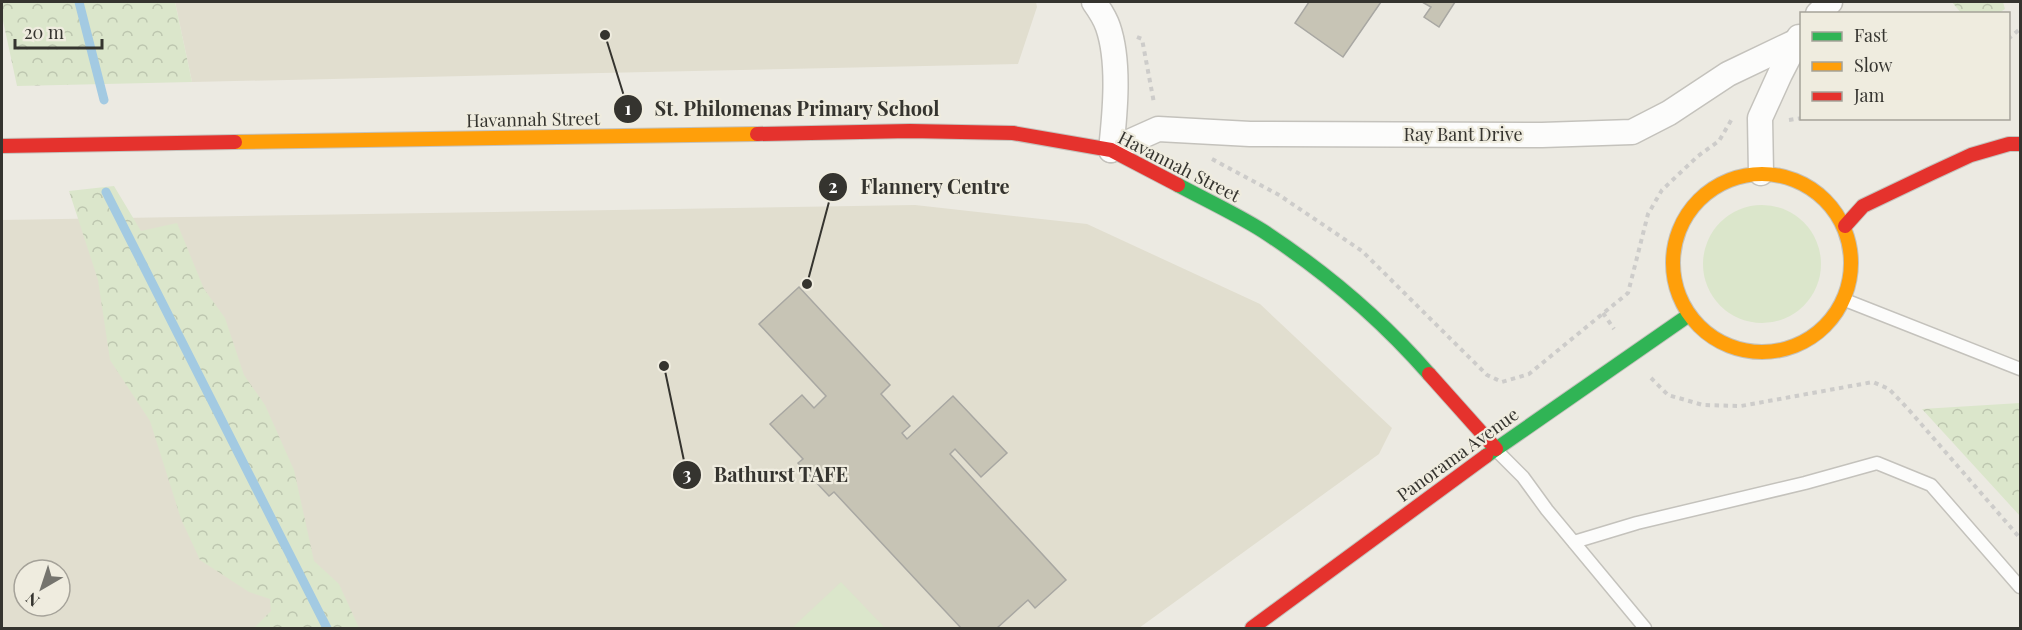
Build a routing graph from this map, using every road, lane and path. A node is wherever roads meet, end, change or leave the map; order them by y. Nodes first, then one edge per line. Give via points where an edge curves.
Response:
1 (1094, 2) edge
2 (1798, 38) edge
3 (1142, 39) dead end
4 (1735, 114) dead end
5 (1800, 118) edge
6 (1783, 120) dead end
7 (1171, 130) junction
8 (2020, 144) edge
9 (2, 146) edge
10 (1111, 150) junction
11 (1208, 157) dead end
12 (1761, 173) junction
13 (1845, 226) junction
14 (1845, 300) junction
15 (1689, 315) junction
16 (2020, 369) edge
17 (1655, 383) dead end
18 (1496, 449) junction
19 (2020, 538) edge
20 (1574, 542) junction
21 (2020, 587) edge
22 (1252, 628) edge
23 (1645, 628) edge

1 - 10 street via 1108,26 1113,56 1116,106
2 - 7 street, Ray Bant Drive via 1728,74 1669,114 1632,132 1447,135
2 - 12 street, Ray Bant Drive via 1760,118
3 - 7 path via 1155,105
4 - 11 path via 1719,141 1662,190 1648,214 1628,294 1529,374 1502,382 1487,375 1362,251 1279,195
5 - 6 path
7 - 10 street, Ray Bant Drive via 1158,129
8 - 13 street via 1971,155 1930,174 1863,206
9 - 10 street, Havannah Street via 910,131 1013,133
10 - 18 street, Havannah Street via 1262,231 1319,272 1400,342
12 - 13 street via 1786,177 1810,187 1830,204
12 - 15 street via 1733,178 1709,191 1689,210 1676,235 1672,262 1676,290
13 - 14 street via 1852,250
14 - 15 street via 1830,323 1809,340 1784,351 1757,353 1731,347 1707,334
14 - 16 lane
15 - 18 street, Panorama Avenue
17 - 19 path via 1668,395 1703,405 1741,406 1873,382 1889,389 1909,410
18 - 20 lane via 1524,477
18 - 22 street, Panorama Avenue
20 - 21 lane via 1877,463 1930,484
20 - 23 lane

